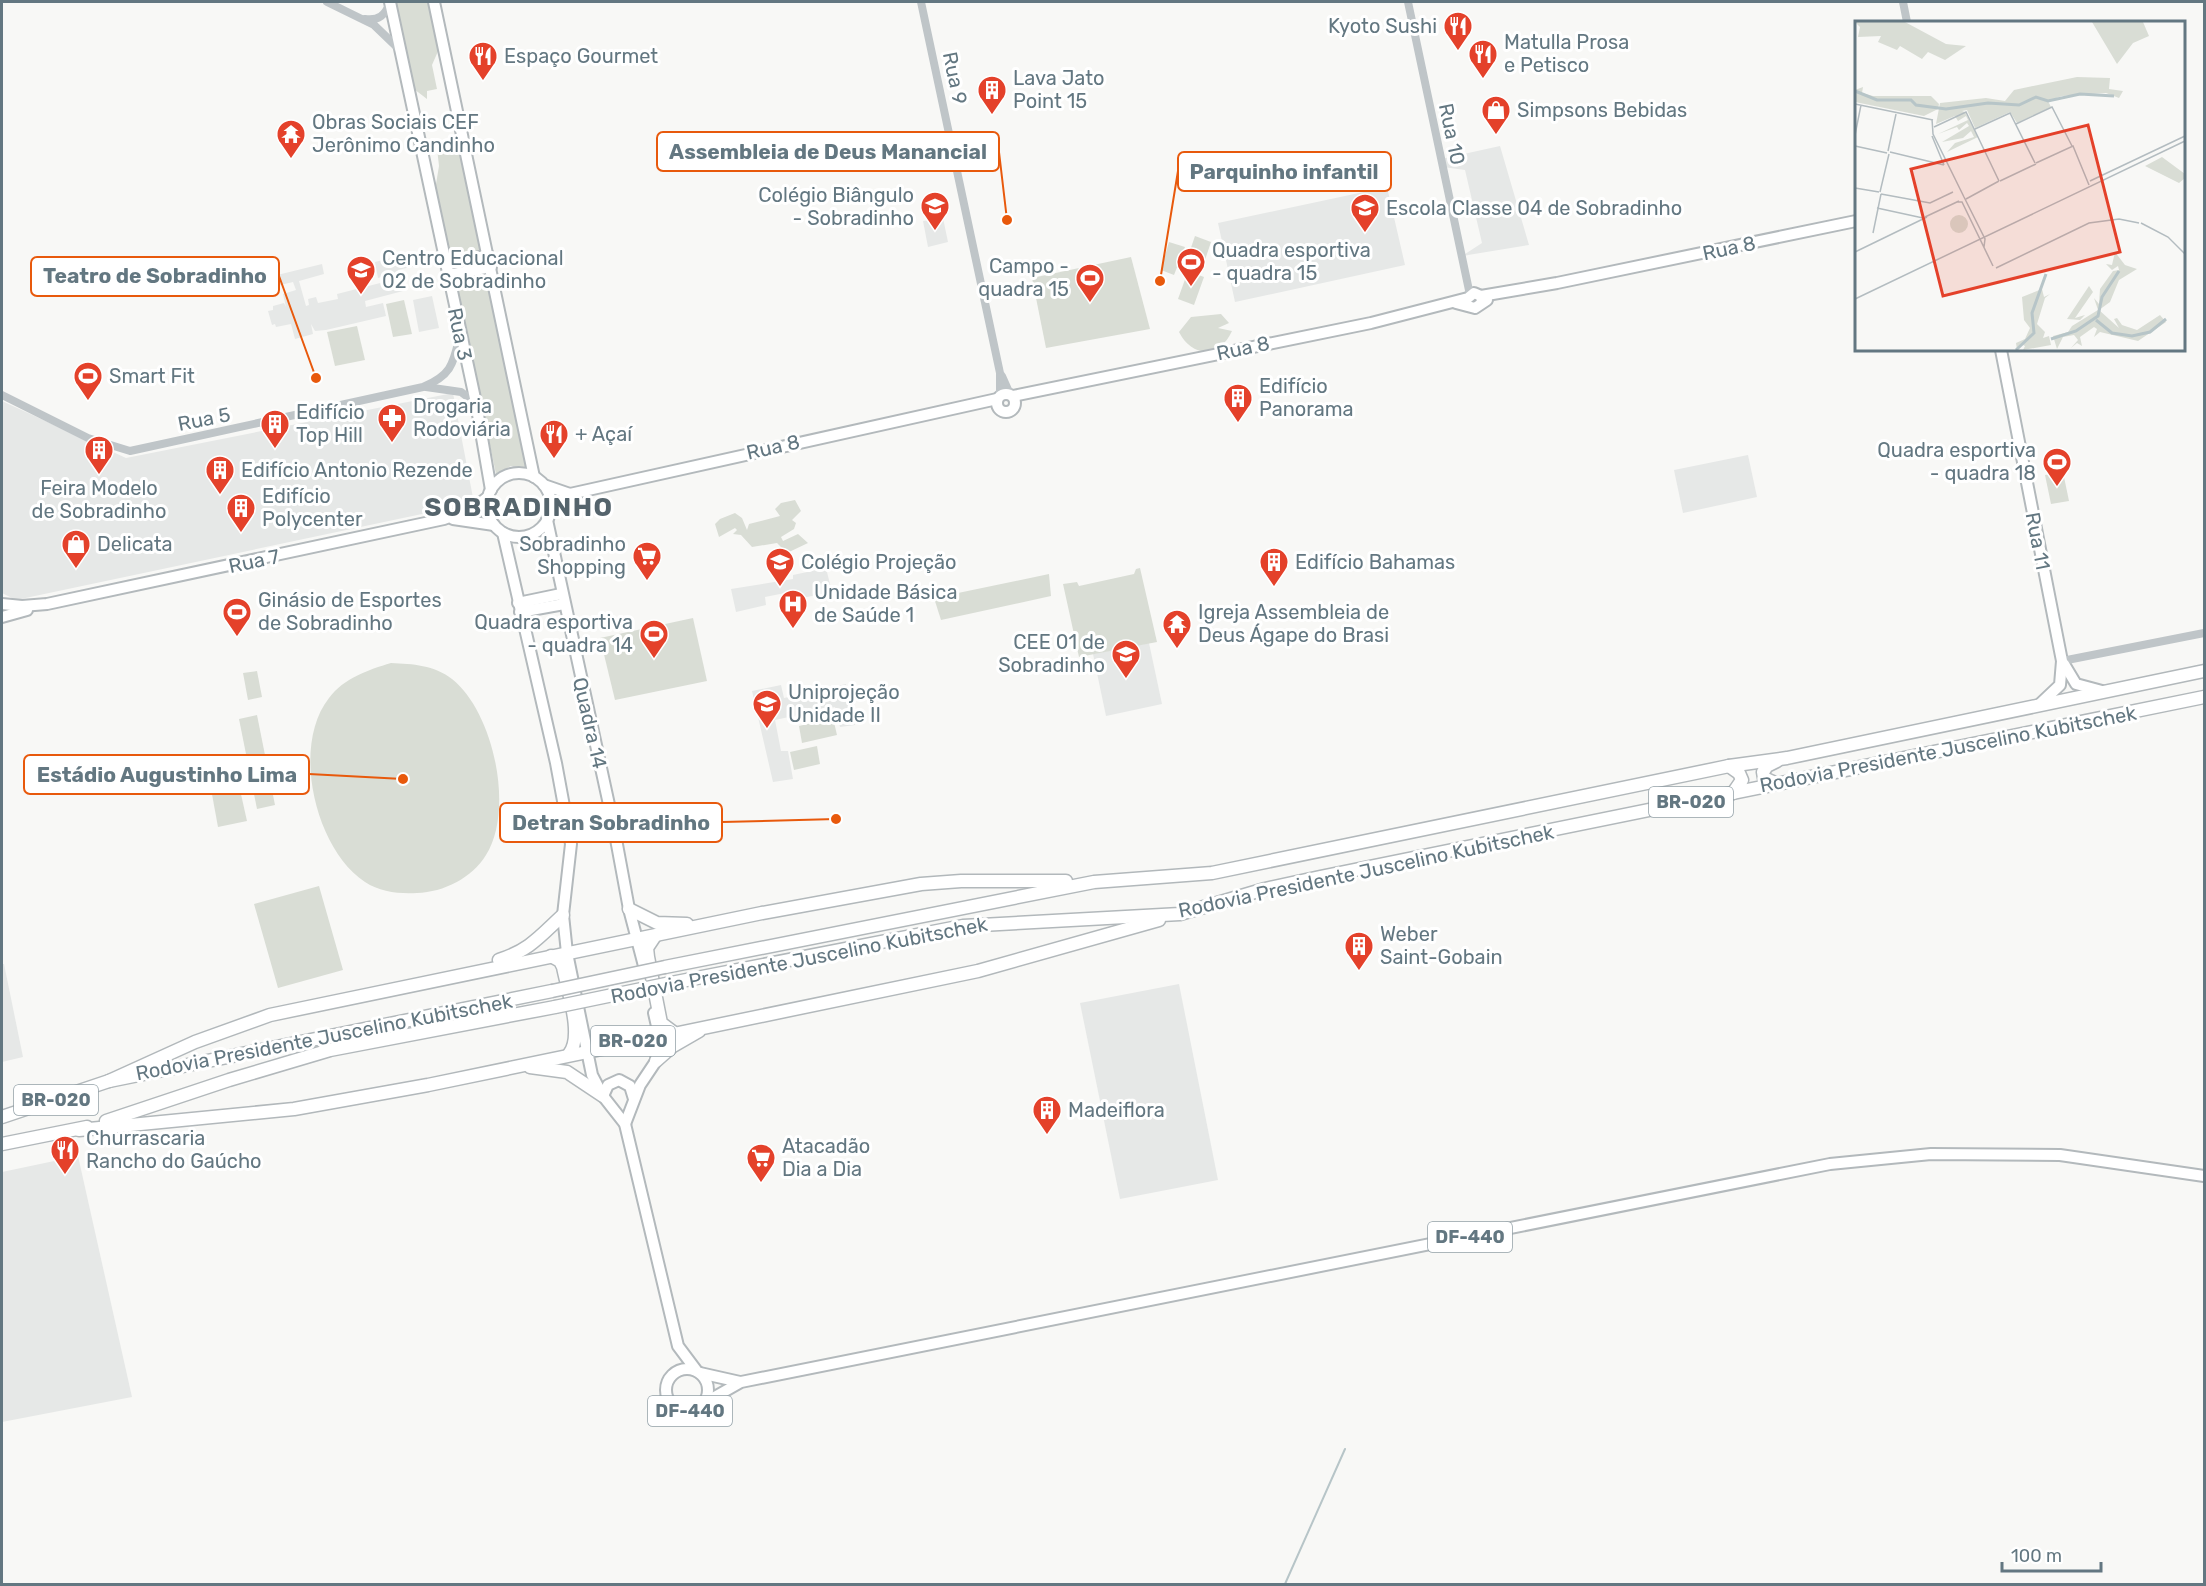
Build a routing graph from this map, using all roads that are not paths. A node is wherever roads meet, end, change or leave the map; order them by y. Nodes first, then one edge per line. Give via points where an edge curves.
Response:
1 (327, 2) edge
2 (390, 2) edge
3 (434, 2) edge
4 (921, 2) edge
5 (1408, 2) edge
6 (1903, 2) edge
7 (362, 18) junction
8 (1907, 21) edge
9 (399, 49) junction
10 (1855, 221) edge
11 (488, 255) junction
12 (490, 267) junction
13 (447, 270) junction
14 (1475, 298) junction
15 (460, 335) junction
16 (2001, 351) edge
17 (423, 387) junction
18 (2, 395) edge
19 (1006, 399) junction
20 (476, 403) junction
21 (534, 477) junction
22 (544, 485) junction
23 (489, 494) junction
24 (570, 494) junction
25 (549, 515) junction
26 (444, 519) junction
27 (494, 525) junction
28 (503, 533) junction
29 (562, 599) junction
30 (2, 604) edge
31 (47, 604) junction
32 (519, 607) junction
33 (2, 617) edge
34 (2205, 633) edge
35 (2062, 661) junction
36 (2205, 670) edge
37 (2103, 691) junction
38 (2205, 697) edge
39 (2041, 703) junction
40 (1787, 758) junction
41 (1729, 766) junction
42 (1777, 784) junction
43 (1732, 793) junction
44 (1094, 882) junction
45 (629, 909) junction
46 (762, 913) junction
47 (1180, 914) junction
48 (563, 915) junction
49 (655, 936) junction
50 (638, 939) junction
51 (567, 953) junction
52 (551, 956) junction
53 (446, 977) junction
54 (656, 1022) junction
55 (713, 1024) junction
56 (673, 1032) junction
57 (659, 1035) junction
58 (646, 1038) junction
59 (587, 1050) junction
60 (569, 1054) junction
61 (656, 1061) junction
62 (505, 1067) junction
63 (109, 1081) junction
64 (603, 1096) junction
65 (634, 1099) junction
66 (2, 1117) edge
67 (625, 1124) junction
68 (79, 1130) junction
69 (2, 1144) edge
70 (2205, 1176) edge
71 (678, 1346) junction
72 (698, 1372) junction
73 (673, 1374) junction
74 (741, 1382) junction
75 (704, 1403) junction

1 - 7 street
2 - 7 street via 378,19
2 - 9 main road, Rua 3
3 - 11 main road
4 - 19 street, Rua 9
5 - 14 street, Rua 10 via 1465,274
6 - 8 street
7 - 9 street
9 - 13 main road, Rua 3
10 - 14 main road, Rua 8
11 - 12 main road
11 - 13 main road
12 - 13 main road
12 - 21 main road
13 - 15 main road, Rua 3
14 - 19 main road, Rua 8
15 - 17 street via 450,368 444,376
15 - 20 main road, Rua 3
16 - 35 main road, Rua 11
17 - 18 street, Rua 5 via 130,451 88,438
17 - 20 street via 461,392
19 - 24 main road, Rua 8
20 - 23 main road, Rua 3
21 - 22 main road
21 - 23 main road via 526,474 502,478
22 - 24 main road
22 - 25 main road via 550,501
23 - 26 main road, Rua 7 via 460,514
23 - 27 main road via 487,507
24 - 25 main road, Rua 8
25 - 28 main road via 533,534
25 - 29 main road, Quadra 14
26 - 27 main road
26 - 31 main road, Rua 7
27 - 28 main road
28 - 32 main road
29 - 32 main road
29 - 45 main road, Quadra 14
30 - 31 main road, Rua 7
31 - 33 main road, Rua 7
32 - 48 main road via 571,844
34 - 35 street
35 - 37 main road, Rua 11 via 2076,684
35 - 39 main road, Rua 11 via 2060,685
36 - 37 highway, Rodovia Presidente Juscelino Kubitschek / BR-020
37 - 39 highway, Rodovia Presidente Juscelino Kubitschek / BR-020
38 - 42 highway, Rodovia Presidente Juscelino Kubitschek / BR-020
39 - 40 highway, Rodovia Presidente Juscelino Kubitschek / BR-020
40 - 41 highway, Rodovia Presidente Juscelino Kubitschek / BR-020
40 - 42 highway via 1762,772 1764,778
41 - 43 highway via 1742,780
41 - 44 highway, Rodovia Presidente Juscelino Kubitschek / BR-020 via 1212,873
42 - 43 highway, Rodovia Presidente Juscelino Kubitschek / BR-020
43 - 47 highway, Rodovia Presidente Juscelino Kubitschek / BR-020 via 1265,889
44 - 46 highway, BR-020 via 921,884
44 - 63 highway, Rodovia Presidente Juscelino Kubitschek / BR-020, bridge
45 - 46 highway via 657,923 681,925
45 - 50 main road, Quadra 14
46 - 49 highway, BR-020
47 - 55 highway, BR-020 via 978,970
47 - 68 highway, Rodovia Presidente Juscelino Kubitschek / BR-020, bridge via 963,926 666,984 330,1050
48 - 51 main road
48 - 53 highway via 520,953
49 - 50 highway, BR-020
49 - 56 highway via 647,948 648,957 662,1023
50 - 51 highway, BR-020
50 - 54 main road, Quadra 14
51 - 52 highway, BR-020
51 - 59 main road
52 - 53 highway, BR-020
52 - 60 highway via 563,967 574,1019 576,1039
53 - 63 highway, BR-020 via 249,1022
54 - 57 main road, Quadra 14
54 - 58 highway
55 - 56 highway, BR-020
55 - 61 highway
56 - 57 highway, BR-020
57 - 58 highway, BR-020
57 - 61 main road, Quadra 14
58 - 59 highway, BR-020
59 - 60 highway, BR-020
59 - 64 main road via 593,1080
60 - 62 highway, BR-020
61 - 65 main road
62 - 64 highway via 556,1069 579,1078
62 - 68 highway, BR-020 via 294,1109
63 - 66 highway, Rodovia Presidente Juscelino Kubitschek / BR-020
64 - 65 main road via 608,1085 619,1080 630,1086
64 - 67 main road
65 - 67 main road
67 - 71 main road
68 - 69 highway, Rodovia Presidente Juscelino Kubitschek / BR-020
70 - 74 main road, DF-440 via 2060,1155 1931,1154 1830,1164
71 - 72 main road
71 - 73 main road
72 - 73 main road, DF-440 via 684,1369
72 - 74 main road, DF-440
72 - 75 main road, DF-440 via 708,1388
73 - 75 main road, DF-440 via 665,1390 670,1403 691,1411
74 - 75 main road, DF-440

